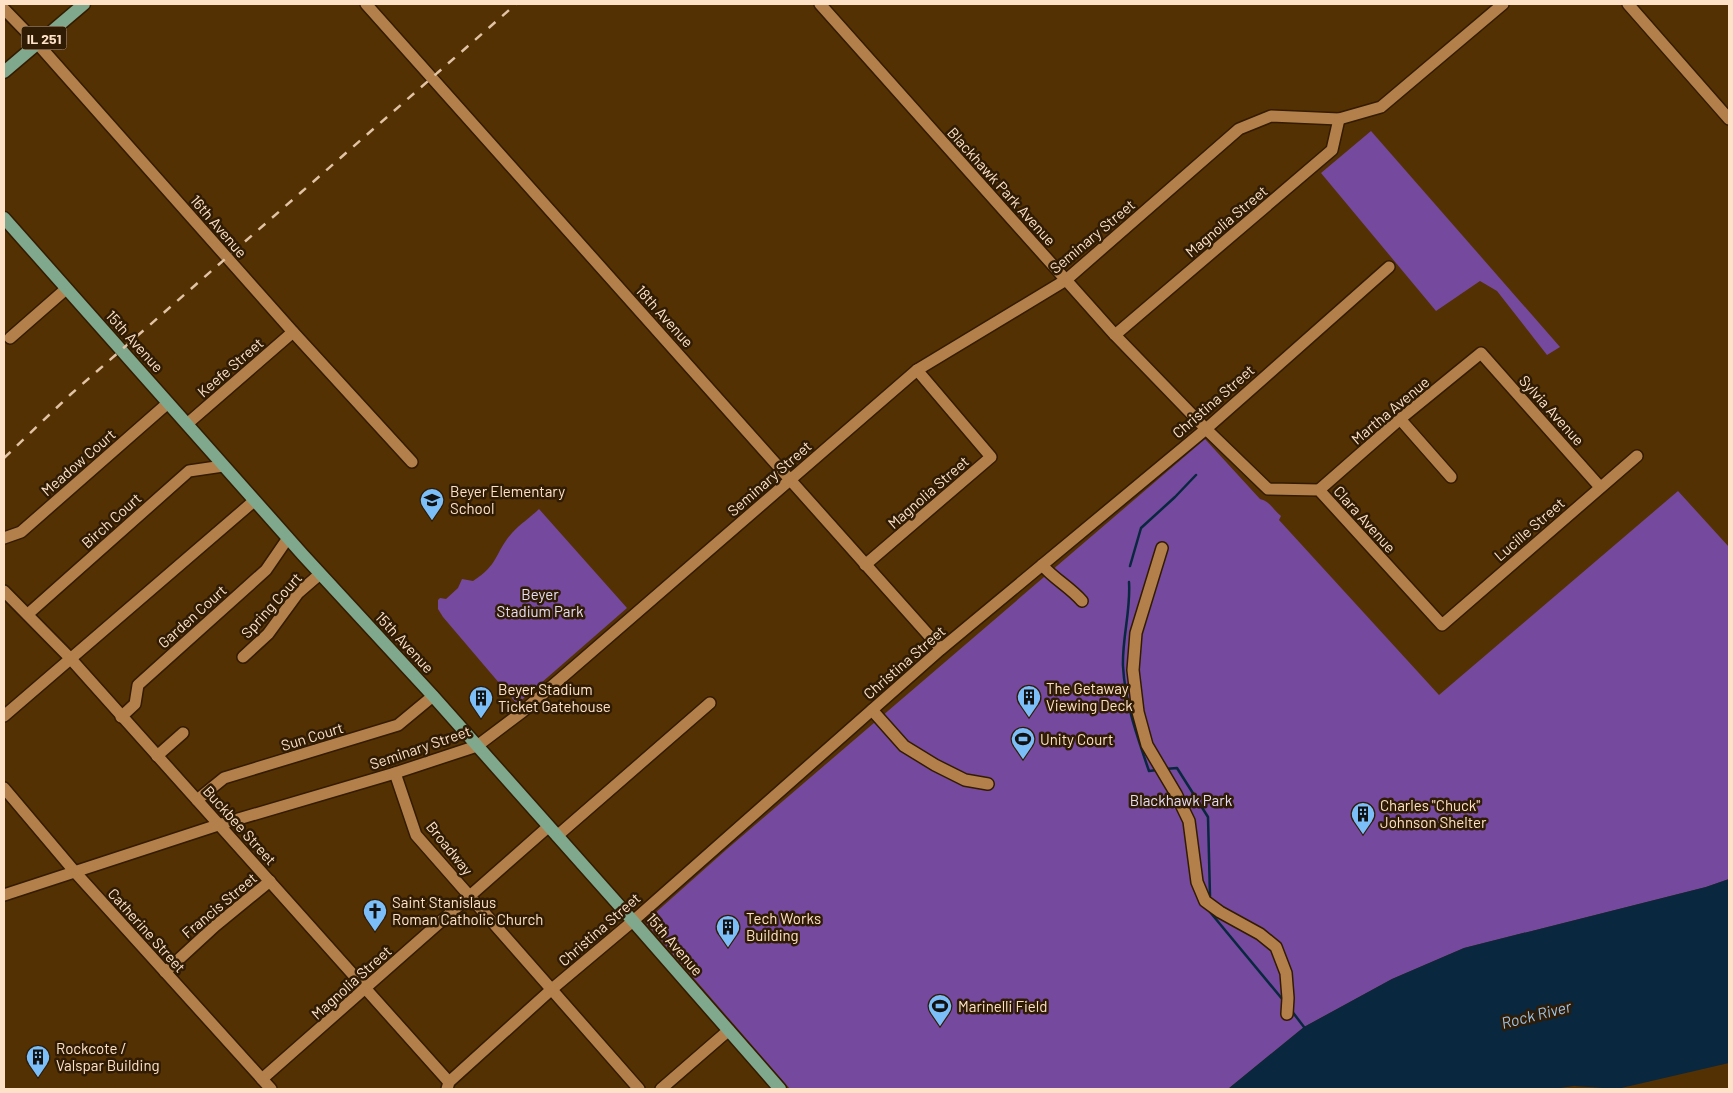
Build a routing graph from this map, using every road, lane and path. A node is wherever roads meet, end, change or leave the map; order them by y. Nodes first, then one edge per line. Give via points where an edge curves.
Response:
1 (84, 4) edge
2 (366, 4) edge
3 (820, 4) edge
4 (1503, 4) edge
5 (1628, 4) edge
6 (4, 9) edge
7 (38, 43) junction
8 (4, 72) edge
9 (1339, 118) junction
10 (1729, 119) edge
11 (4, 218) edge
12 (1389, 267) dead end
13 (1066, 280) junction
14 (66, 289) junction
15 (292, 332) junction
16 (1115, 335) junction
17 (10, 338) dead end
18 (1481, 354) joint
19 (917, 370) junction
20 (168, 403) junction
21 (1400, 420) junction
22 (187, 424) junction
23 (1206, 429) junction
24 (1637, 456) dead end
25 (412, 462) dead end
26 (223, 466) junction
27 (1451, 477) dead end
28 (790, 480) junction
29 (1600, 487) junction
30 (1319, 490) junction
31 (254, 501) junction
32 (4, 538) edge
33 (288, 538) junction
34 (1162, 548) dead end
35 (865, 565) junction
36 (1042, 565) junction
37 (320, 574) junction
38 (4, 591) edge
39 (1082, 601) dead end
40 (28, 614) junction
41 (1442, 625) joint
42 (941, 649) junction
43 (243, 657) dead end
44 (70, 658) junction
45 (433, 696) junction
46 (710, 703) dead end
47 (872, 710) junction
48 (4, 716) edge
49 (121, 717) junction
50 (183, 733) dead end
51 (477, 746) junction
52 (157, 756) junction
53 (394, 773) junction
54 (988, 784) dead end
55 (4, 788) edge
56 (197, 800) junction
57 (218, 825) junction
58 (548, 826) junction
59 (557, 836) junction
60 (75, 872) junction
61 (270, 881) junction
62 (4, 896) edge
63 (469, 896) junction
64 (633, 921) junction
65 (165, 972) junction
66 (365, 989) junction
67 (552, 989) junction
68 (1287, 1014) dead end
69 (729, 1030) junction
70 (262, 1080) junction
71 (448, 1086) edge
72 (271, 1089) edge
73 (638, 1089) edge
74 (661, 1089) edge
75 (780, 1089) edge

1 - 7 main road, IL 251
2 - 28 street, 18th Avenue
3 - 13 street, Blackhawk Park Avenue
4 - 9 street, Seminary Street via 1381,107
5 - 10 street
6 - 7 street, 16th Avenue
7 - 8 main road, IL 251
7 - 15 street, 16th Avenue
9 - 13 street, Seminary Street via 1272,116 1239,129
9 - 16 street, Magnolia Street via 1332,150
11 - 14 main road, 15th Avenue
12 - 23 street, Christina Street
13 - 16 street, Blackhawk Park Avenue
13 - 19 street, Seminary Street
14 - 17 street
14 - 20 main road, 15th Avenue
15 - 22 street, Keefe Street
15 - 25 street, 16th Avenue
16 - 23 street, Blackhawk Park Avenue
18 - 21 street, Martha Avenue
18 - 29 street, Sylvia Avenue
19 - 28 street, Seminary Street
19 - 35 street, Magnolia Street via 991,458
20 - 22 main road, 15th Avenue
20 - 32 street, Meadow Court via 21,532
21 - 27 street
21 - 30 street, Martha Avenue
22 - 26 main road, 15th Avenue
23 - 30 street, Clara Avenue via 1268,489
23 - 36 street, Christina Street
24 - 29 street, Lucille Street
26 - 31 main road, 15th Avenue
26 - 40 street, Birch Court via 189,471
28 - 35 street, 18th Avenue
28 - 51 street, Seminary Street via 522,712
29 - 41 street, Lucille Street
30 - 41 street, Clara Avenue
31 - 33 main road, 15th Avenue
31 - 44 street
33 - 37 main road, 15th Avenue
33 - 49 street, Garden Court via 266,570 138,685 135,704
34 - 68 street via 1136,633 1132,670 1138,712 1147,745 1189,821 1197,882 1205,901 1276,947 1286,973
35 - 42 street, 18th Avenue
36 - 39 street
36 - 42 street, Christina Street
37 - 43 street, Spring Court via 298,593 268,634
37 - 45 main road, 15th Avenue
38 - 40 street, Buckbee Street
40 - 44 street, Buckbee Street
42 - 47 street, Christina Street
44 - 48 street
44 - 49 street, Buckbee Street
45 - 51 main road, 15th Avenue
45 - 56 street, Sun Court via 398,725 224,778
46 - 59 street
47 - 54 street via 904,746 965,780
47 - 64 street, Christina Street
49 - 52 street, Buckbee Street
50 - 52 street
51 - 53 street, Seminary Street
51 - 58 main road, 15th Avenue
52 - 56 street, Buckbee Street
53 - 57 street, Seminary Street
53 - 63 street, Broadway via 416,835
55 - 60 street, Catherine Street
56 - 57 street, Buckbee Street
57 - 60 street, Seminary Street
57 - 61 street, Buckbee Street
58 - 59 main road, 15th Avenue
58 - 63 street, Magnolia Street
59 - 64 main road, 15th Avenue
60 - 62 street, Seminary Street
60 - 65 street, Catherine Street
61 - 65 street, Francis Street
61 - 66 street, Buckbee Street
63 - 66 street, Magnolia Street
63 - 67 street, Broadway
64 - 67 street, Christina Street
64 - 69 main road, 15th Avenue
65 - 70 street, Catherine Street
66 - 70 street, Magnolia Street
66 - 71 street, Buckbee Street
67 - 71 street, Christina Street
67 - 73 street, Broadway
69 - 74 street
69 - 75 main road, 15th Avenue
70 - 72 street, Catherine Street

